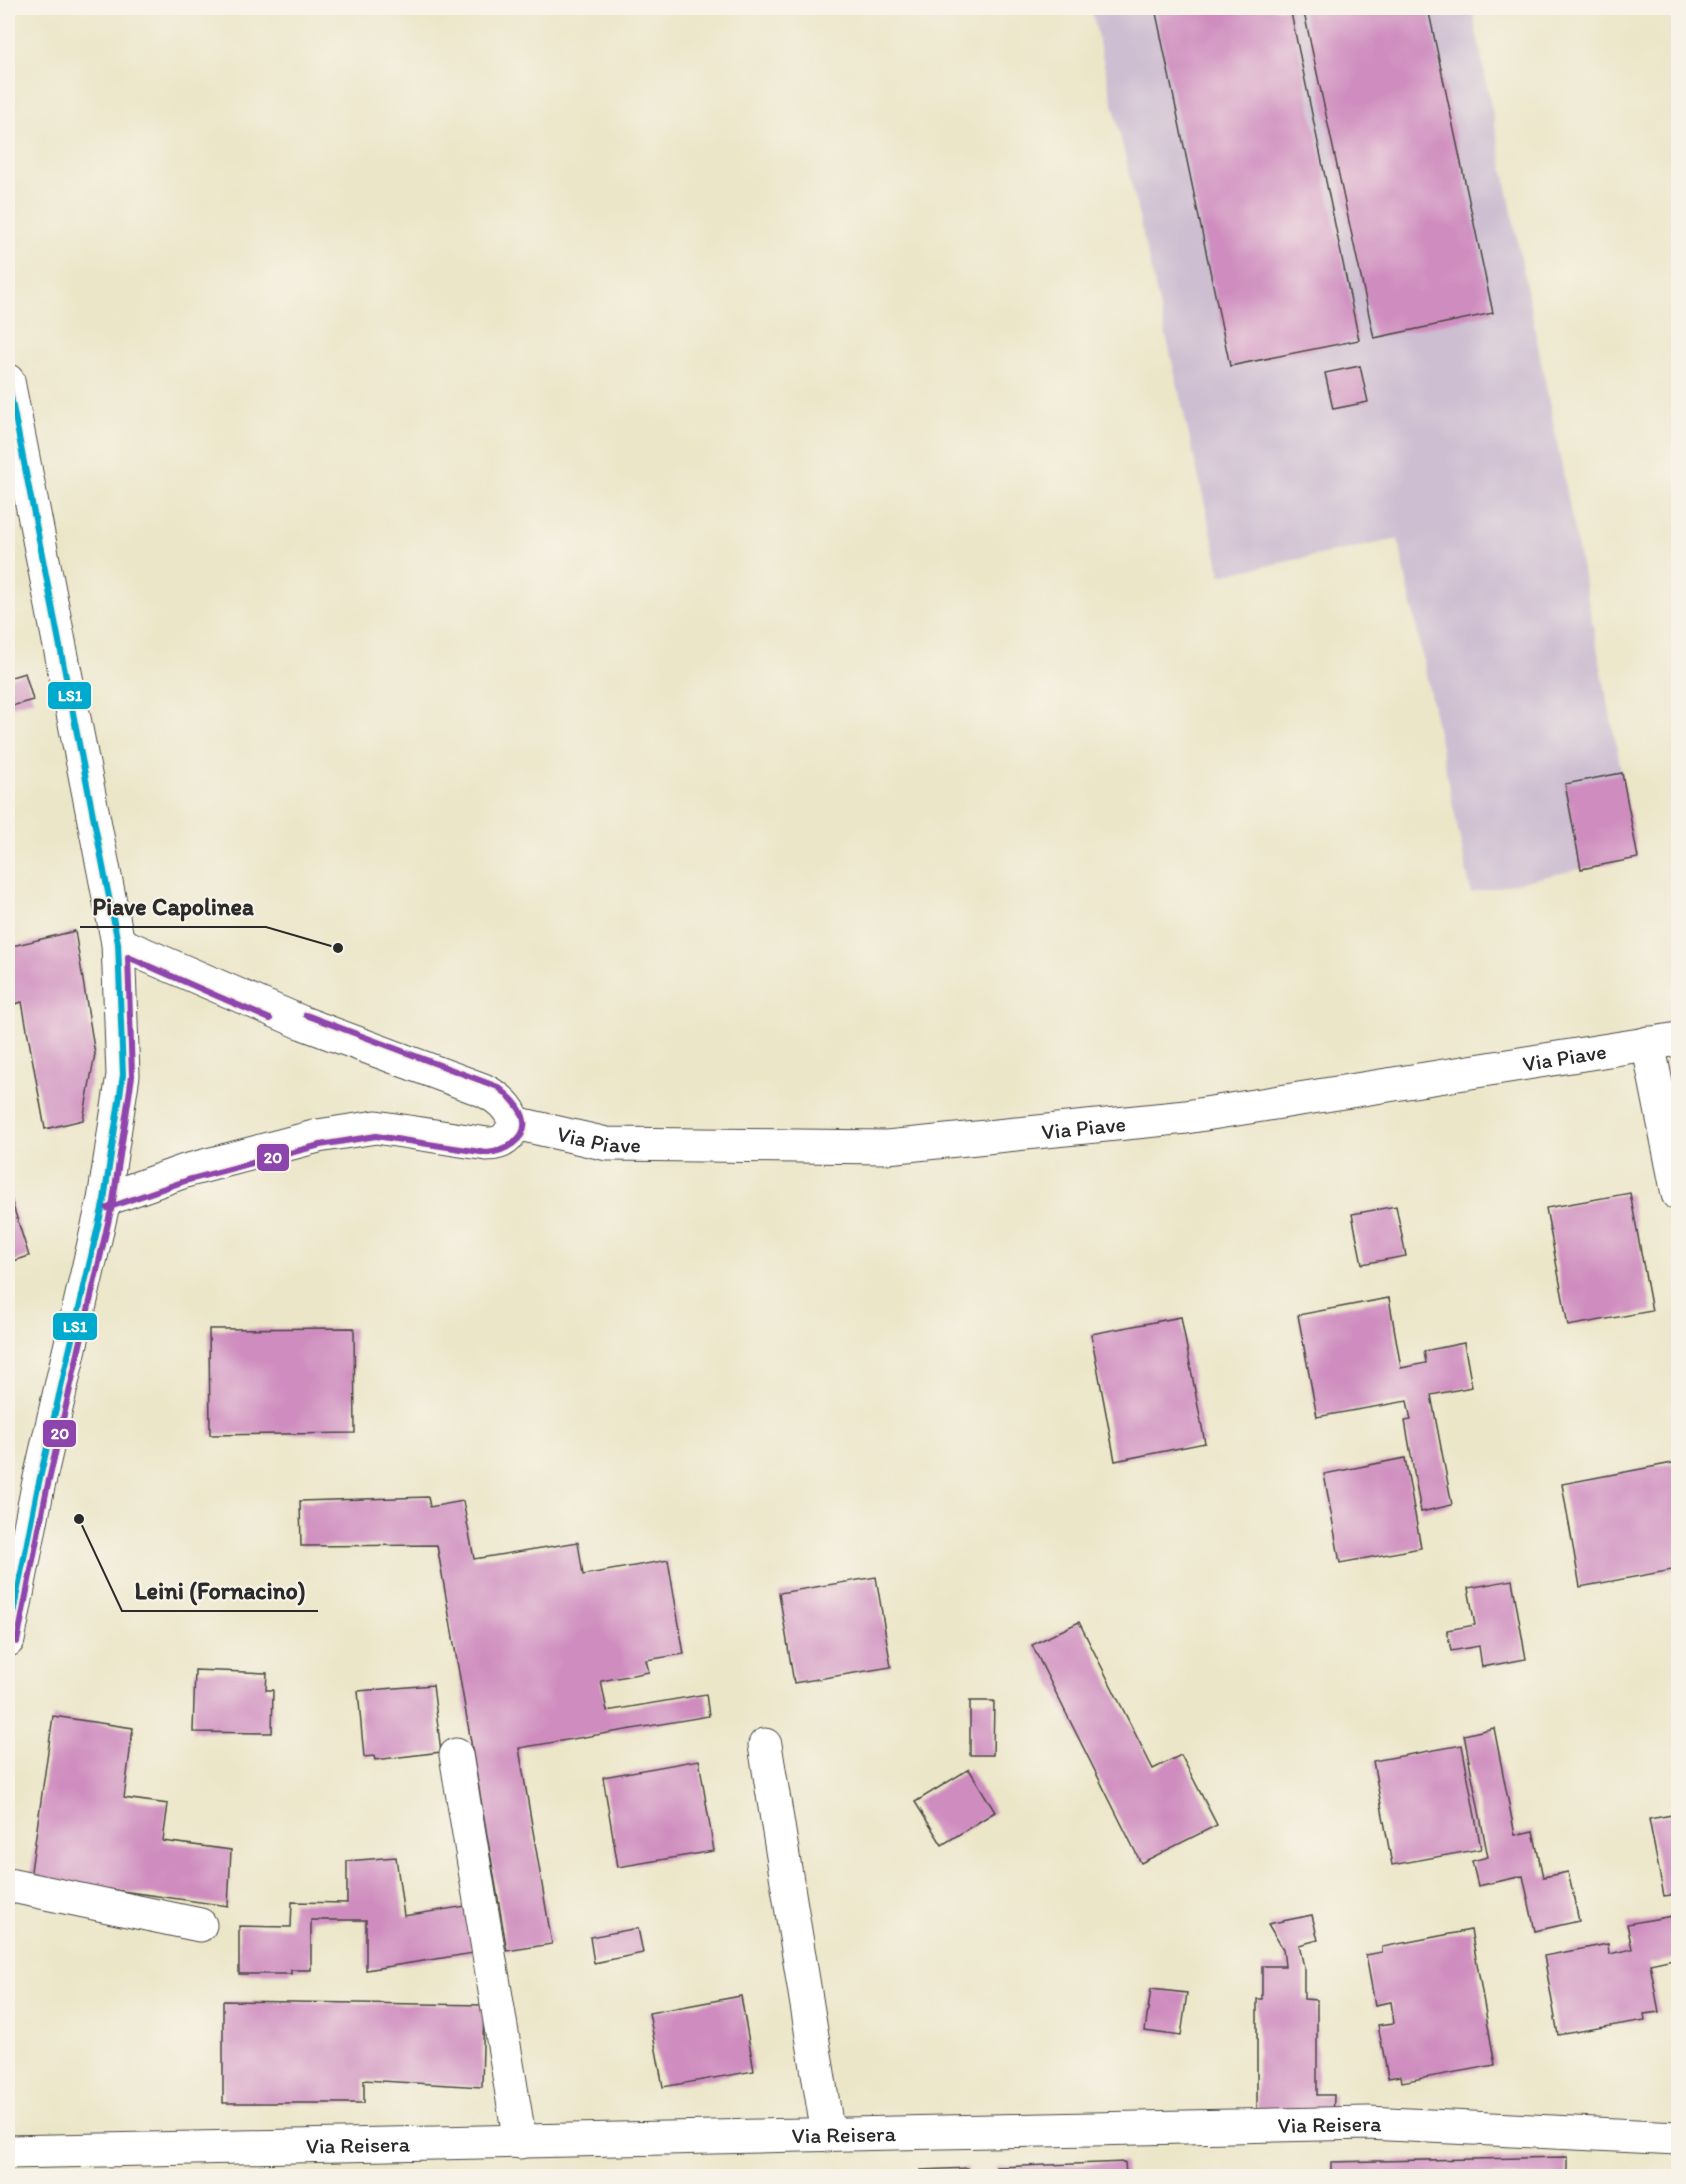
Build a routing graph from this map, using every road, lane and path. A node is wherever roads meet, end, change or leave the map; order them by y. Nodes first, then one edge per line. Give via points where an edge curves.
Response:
1 (8, 381) edge
2 (118, 943) junction
3 (1663, 1041) edge
4 (515, 1123) junction
5 (1678, 1194) edge
6 (104, 1200) junction
7 (8, 1640) edge
8 (765, 1745) dead end
9 (456, 1755) dead end
10 (8, 1885) edge
11 (200, 1925) dead end
12 (828, 2135) junction
13 (1678, 2138) edge
14 (520, 2142) junction
15 (8, 2152) edge

1 - 2 street
2 - 4 street via 303,1023 483,1090 504,1103
2 - 6 street via 123,1075
3 - 4 street, Via Piave via 1186,1117 886,1147 607,1144
3 - 5 street
4 - 6 street via 507,1140 497,1144 376,1127 318,1136 185,1171
6 - 7 street via 37,1491
8 - 12 street
9 - 14 street
10 - 11 street
12 - 13 street, Via Reisera via 1368,2123
12 - 14 street, Via Reisera
14 - 15 street, Via Reisera

